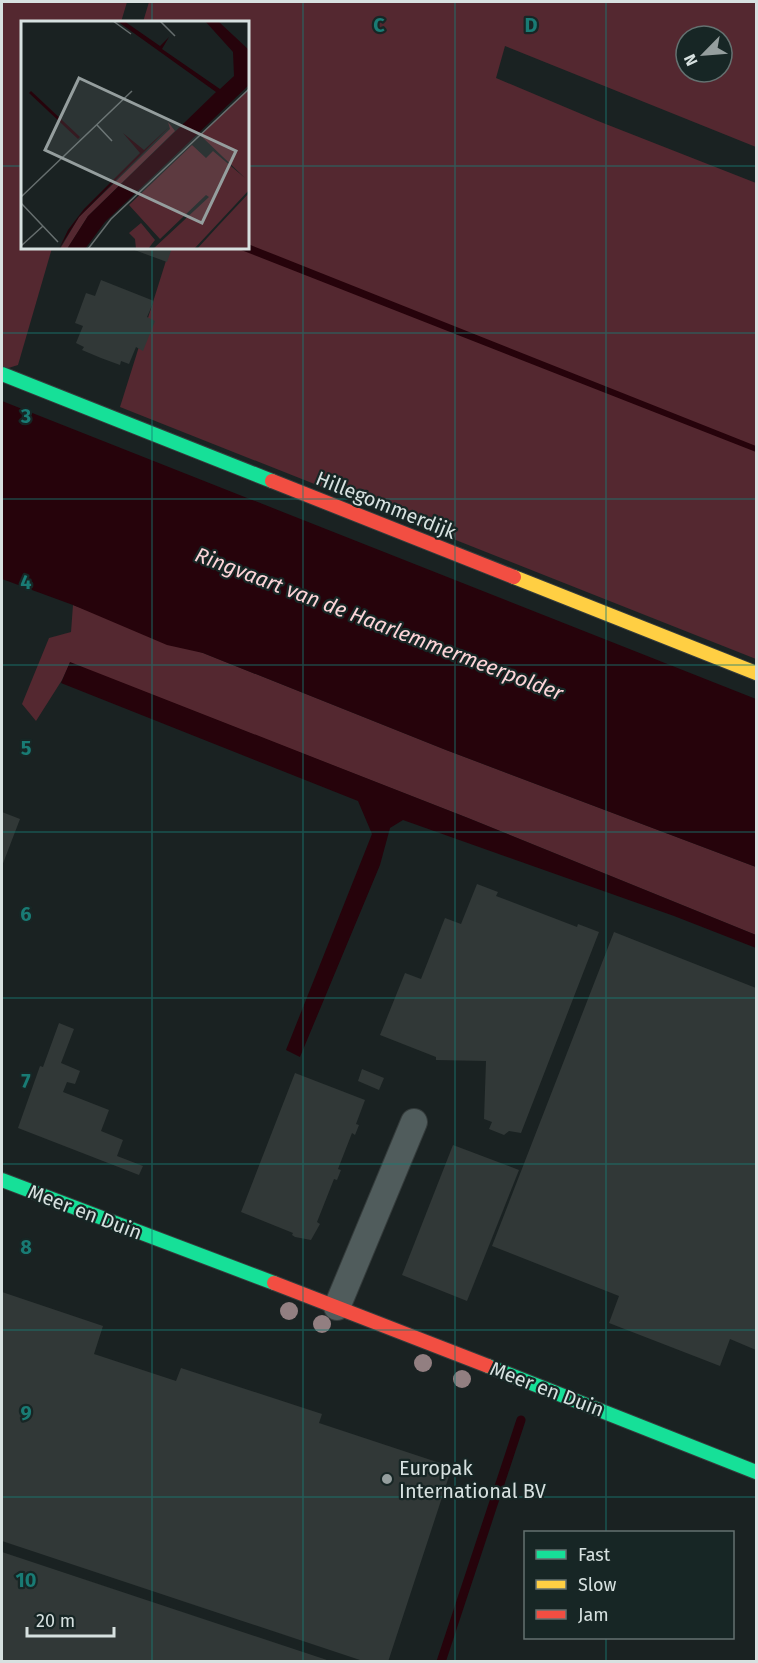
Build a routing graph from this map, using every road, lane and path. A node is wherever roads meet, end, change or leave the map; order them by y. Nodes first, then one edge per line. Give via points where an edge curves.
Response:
1 (2, 374) edge
2 (756, 673) edge
3 (414, 1122) dead end
4 (2, 1180) edge
5 (337, 1307) junction
6 (756, 1472) edge

1 - 2 street, Hillegommerdijk
3 - 5 street
4 - 5 street, Meer en Duin
5 - 6 street, Meer en Duin

